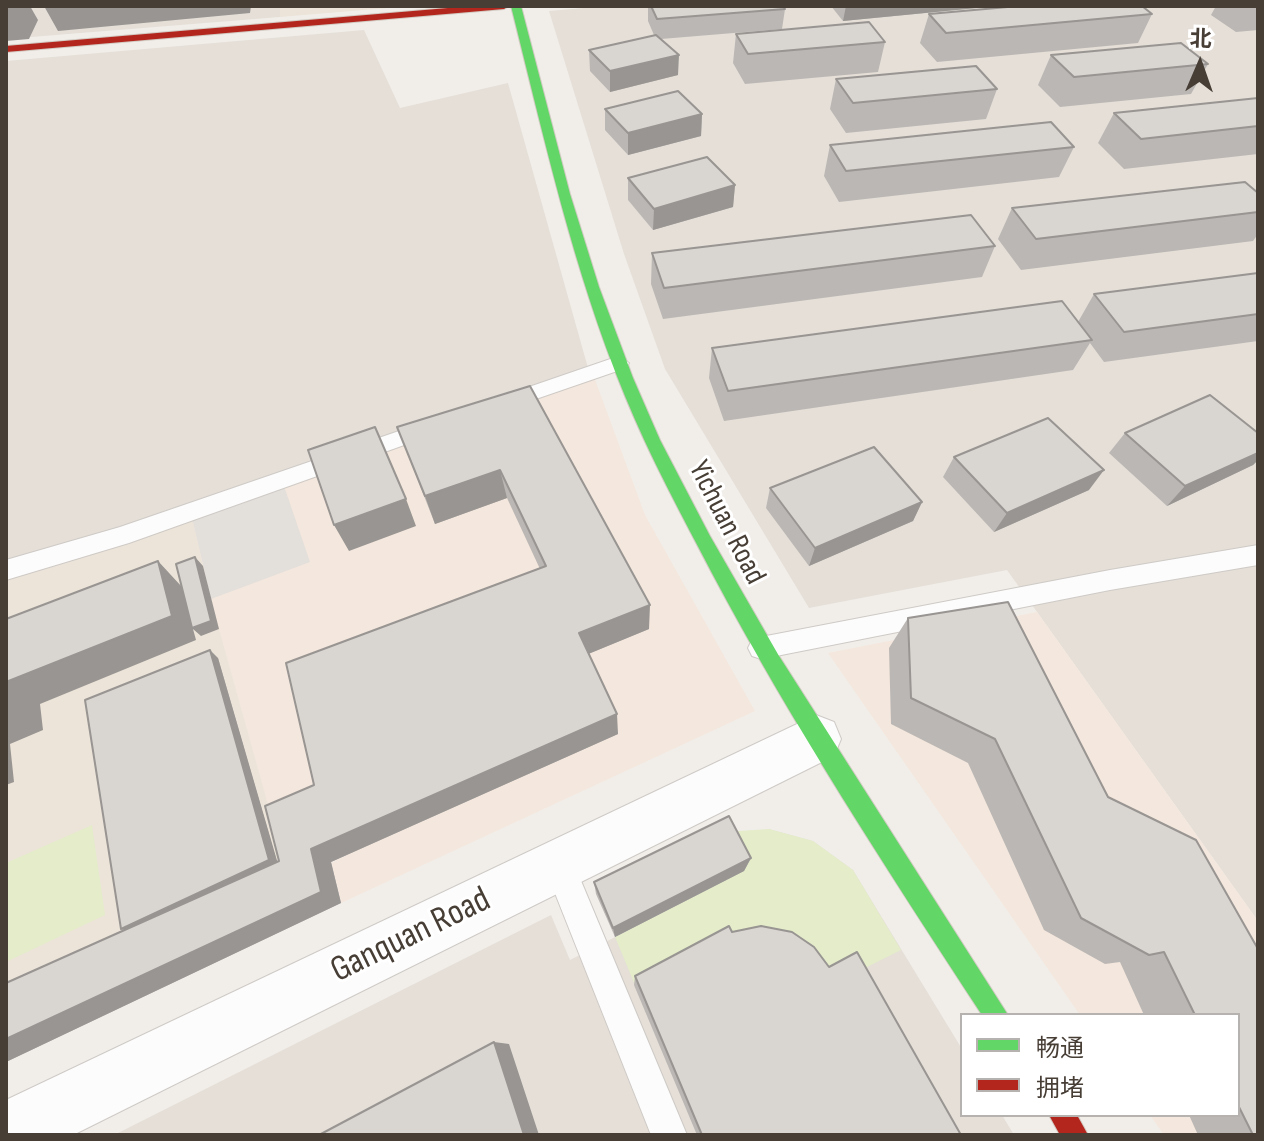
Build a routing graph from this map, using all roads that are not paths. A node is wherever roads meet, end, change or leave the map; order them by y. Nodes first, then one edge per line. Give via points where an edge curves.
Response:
1 (504, 6) edge
2 (516, 6) edge
3 (6, 49) edge
4 (619, 363) junction
5 (483, 410) edge
6 (453, 421) edge
7 (1258, 555) edge
8 (6, 570) edge
9 (761, 648) junction
10 (816, 739) junction
11 (558, 863) junction
12 (995, 1013) edge
13 (1063, 1117) edge
14 (6, 1134) edge
15 (669, 1135) edge
16 (1075, 1135) edge

1 - 3 street
2 - 4 street, Yichuan Road via 588,280
4 - 5 lane
4 - 9 street, Yichuan Road via 660,456
6 - 8 lane via 121,536
7 - 9 lane
9 - 10 street, Yichuan Road
10 - 11 street, Ganquan Road
10 - 12 street, Yichuan Road
11 - 14 street, Ganquan Road
11 - 15 lane
13 - 16 street

